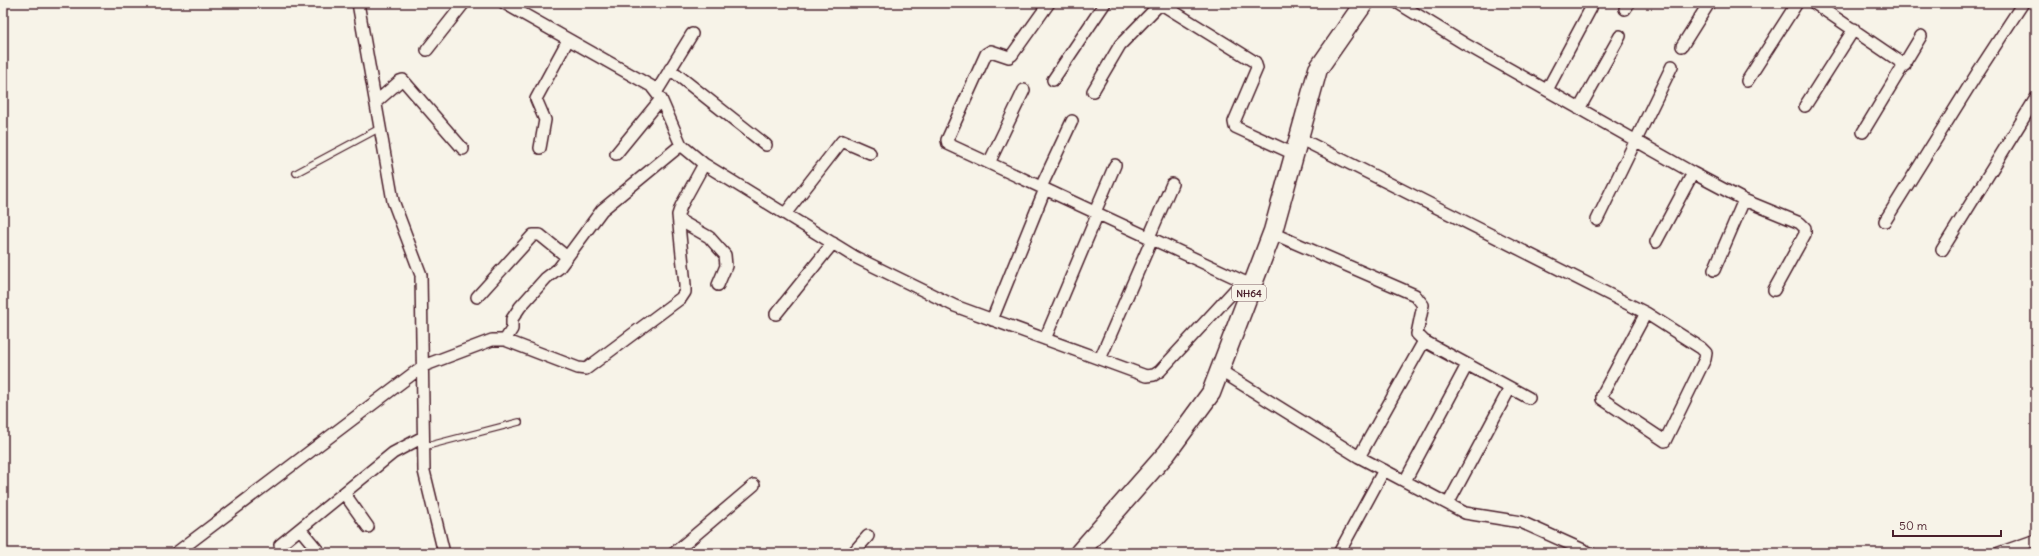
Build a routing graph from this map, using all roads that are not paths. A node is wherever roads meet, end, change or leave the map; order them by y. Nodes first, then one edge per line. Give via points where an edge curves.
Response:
1 (358, 3) edge
2 (464, 3) edge
3 (504, 3) edge
4 (1049, 3) edge
5 (1105, 3) edge
6 (1364, 3) edge
7 (1398, 3) edge
8 (1709, 3) edge
9 (1797, 3) edge
10 (1814, 3) edge
11 (2023, 3) edge
12 (1591, 8) dead end
13 (1854, 29) junction
14 (692, 34) dead end
15 (1620, 36) dead end
16 (1921, 36) dead end
17 (568, 40) junction
18 (1682, 46) dead end
19 (426, 50) dead end
20 (1905, 65) junction
21 (1672, 66) dead end
22 (670, 69) junction
23 (1053, 80) dead end
24 (1747, 81) dead end
25 (1024, 90) dead end
26 (1546, 90) junction
27 (1093, 91) dead end
28 (659, 95) junction
29 (2036, 98) edge
30 (376, 102) junction
31 (1805, 106) dead end
32 (1578, 109) junction
33 (1072, 121) dead end
34 (380, 128) junction
35 (1863, 132) dead end
36 (1637, 142) junction
37 (766, 144) dead end
38 (681, 145) junction
39 (1297, 146) junction
40 (540, 148) dead end
41 (463, 149) dead end
42 (870, 153) dead end
43 (616, 154) dead end
44 (989, 163) junction
45 (704, 164) junction
46 (1115, 165) dead end
47 (296, 172) dead end
48 (1693, 174) junction
49 (1172, 184) dead end
50 (1043, 188) junction
51 (1744, 200) junction
52 (1097, 213) junction
53 (785, 214) junction
54 (679, 220) junction
55 (1597, 220) dead end
56 (1885, 221) dead end
57 (1272, 233) junction
58 (1150, 238) junction
59 (1656, 242) dead end
60 (833, 243) junction
61 (1942, 250) dead end
62 (567, 257) junction
63 (1714, 270) dead end
64 (1248, 283) junction
65 (718, 285) dead end
66 (1774, 290) dead end
67 (478, 297) dead end
68 (1646, 313) junction
69 (776, 314) dead end
70 (992, 320) junction
71 (1045, 339) junction
72 (504, 340) junction
73 (1424, 342) junction
74 (1100, 359) junction
75 (1467, 365) junction
76 (423, 366) junction
77 (1221, 371) junction
78 (1510, 388) junction
79 (1529, 398) dead end
80 (519, 422) dead end
81 (423, 442) junction
82 (1359, 457) junction
83 (1384, 470) junction
84 (1405, 481) junction
85 (754, 485) dead end
86 (344, 493) junction
87 (1448, 504) junction
88 (368, 527) dead end
89 (300, 529) junction
90 (868, 536) dead end
91 (2036, 540) edge
92 (280, 545) dead end
93 (176, 553) edge
94 (320, 553) edge
95 (444, 553) edge
96 (674, 553) edge
97 (853, 553) edge
98 (1079, 553) edge
99 (1339, 553) edge
100 (1590, 553) edge
101 (1999, 553) edge

1 - 30 street
2 - 19 street
3 - 17 street
4 - 44 street via 1012,55 1009,57 991,51 986,54 947,140 948,144
5 - 23 street
6 - 39 highway, NH64 via 1318,69
7 - 26 street
8 - 18 street
9 - 24 street
10 - 13 street
11 - 56 street
12 - 26 street
13 - 20 street
13 - 31 street
14 - 22 street
15 - 32 street
16 - 20 street
17 - 28 street
17 - 40 street via 536,99 545,120
20 - 35 street
21 - 36 street
22 - 28 street
22 - 37 street
25 - 44 street
26 - 32 street
27 - 39 street via 1124,39 1162,5 1255,62 1256,68 1234,122 1235,128
28 - 38 street
28 - 43 street
29 - 61 street
30 - 34 street
30 - 41 street via 403,80
32 - 36 street
33 - 50 street
34 - 47 lane
34 - 76 street via 393,201 421,275
36 - 48 street
36 - 55 street
38 - 45 street
38 - 62 street via 608,204
39 - 57 highway, NH64
39 - 68 street
42 - 53 street via 842,141
44 - 50 street
45 - 53 street
45 - 54 street via 681,206
46 - 52 street
48 - 51 street
48 - 59 street
49 - 58 street
50 - 52 street
50 - 70 street
51 - 63 street
51 - 66 street via 1800,223 1805,228 1805,234
52 - 58 street
52 - 71 street
53 - 60 street
54 - 65 street via 709,237 725,255 726,266
54 - 72 street via 685,292 681,298 592,365 586,369 578,368
57 - 64 highway, NH64
57 - 73 street via 1415,296 1423,305 1417,334
58 - 64 street
58 - 74 street
60 - 69 street
60 - 70 street via 866,263
62 - 67 street via 540,235 533,235
62 - 72 street via 520,307 512,319 512,329
64 - 74 street via 1154,375 1146,376
64 - 77 highway, NH64
68 - 68 street via 1701,348 1706,354 1665,441 1602,399
70 - 71 street
71 - 74 street
72 - 76 street via 492,340
73 - 75 street
73 - 82 street
75 - 78 street
75 - 84 street
76 - 81 street
76 - 93 street
77 - 82 street
77 - 98 highway, NH64 via 1211,393 1167,453
78 - 79 street
78 - 87 street
80 - 81 lane
81 - 86 street via 393,453
81 - 95 street via 424,471
82 - 83 street
83 - 84 street
83 - 99 street
84 - 87 street
85 - 96 street
86 - 88 street
86 - 89 street
87 - 100 street via 1474,516 1521,522
89 - 92 street
89 - 94 street
90 - 97 street
91 - 101 street

